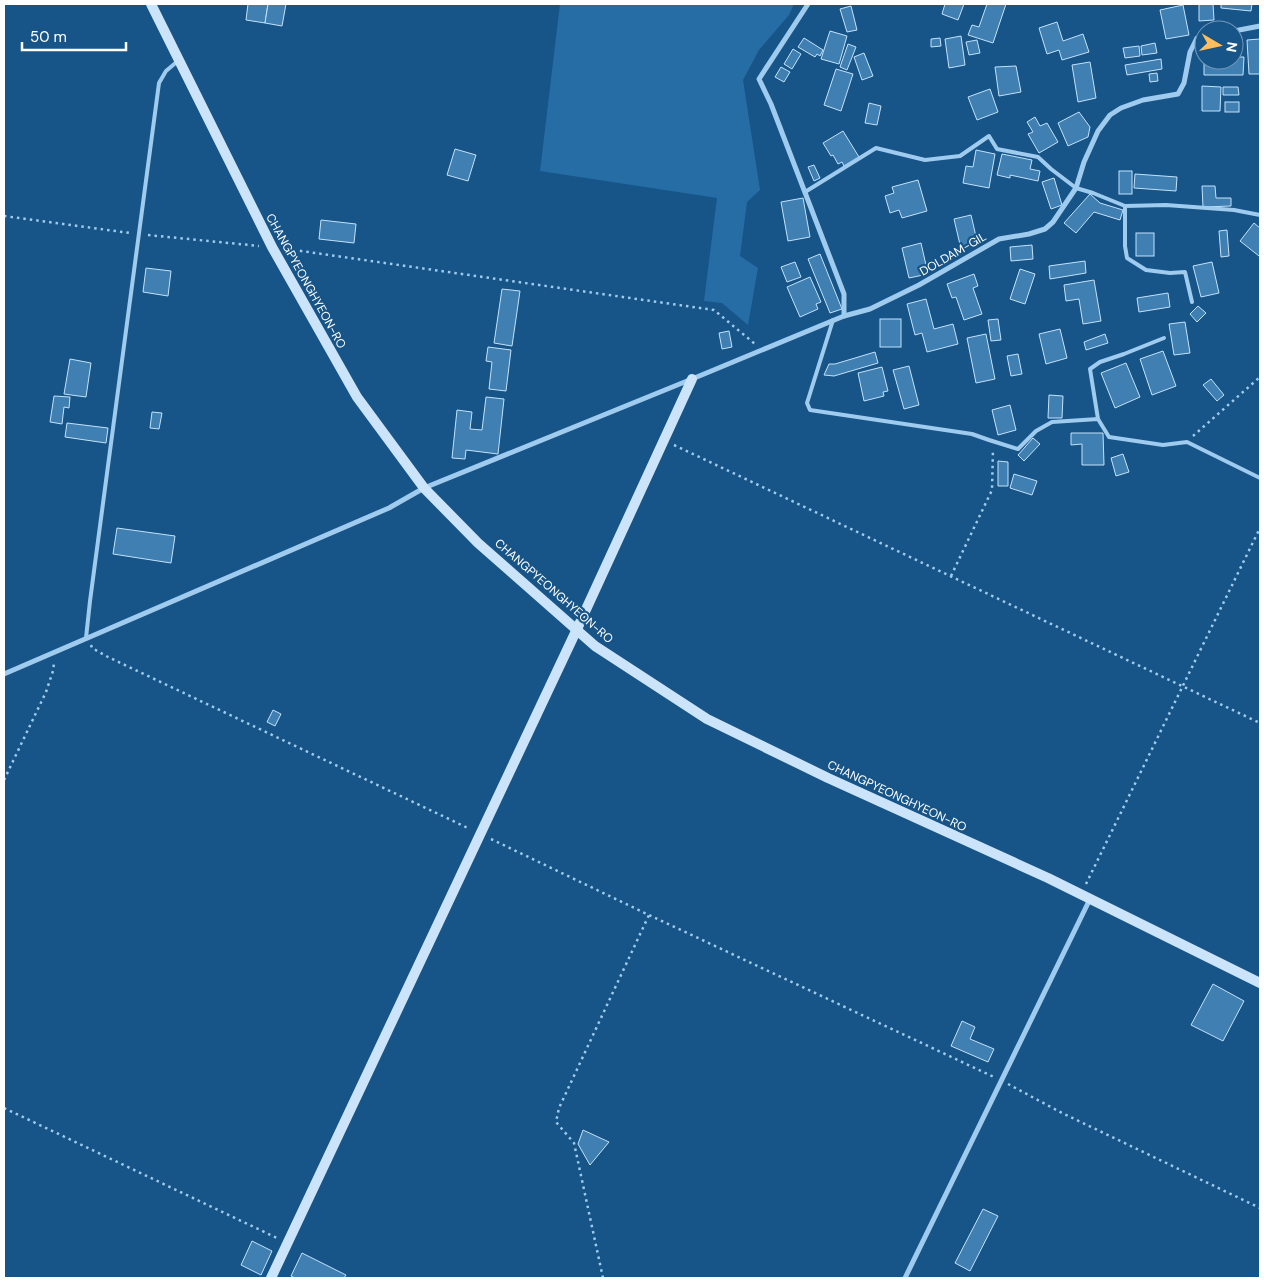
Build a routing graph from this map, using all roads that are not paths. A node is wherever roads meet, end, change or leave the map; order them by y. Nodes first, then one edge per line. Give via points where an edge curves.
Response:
1 (151, 4) edge
2 (808, 4) edge
3 (1260, 26) edge
4 (1244, 30) edge
5 (1194, 44) edge
6 (178, 60) junction
7 (1076, 188) junction
8 (805, 192) junction
9 (1125, 206) junction
10 (1260, 215) edge
11 (1192, 302) dead end
12 (844, 316) junction
13 (834, 320) junction
14 (1164, 338) dead end
15 (692, 379) junction
16 (1098, 419) junction
17 (1260, 478) edge
18 (424, 488) junction
19 (576, 629) junction
20 (86, 638) junction
21 (4, 674) edge
22 (1085, 896) junction
23 (1260, 982) edge
24 (271, 1278) edge
25 (905, 1278) edge

1 - 6 main road, CHANGPYEONGHYEON-RO
2 - 8 street via 758,79
3 - 4 street
5 - 7 street, DOLDAM-GIL via 1178,94 1143,100 1110,115 1098,131
6 - 18 main road, CHANGPYEONGHYEON-RO via 272,247 357,398
6 - 20 lane via 159,83
7 - 8 lane via 1038,158 997,149 989,136 960,156 925,160 876,148
7 - 9 lane
7 - 12 street, DOLDAM-GIL via 1053,222 1045,228 999,239 919,285 870,309
8 - 12 street via 844,294
9 - 10 lane via 1166,205
9 - 11 lane via 1127,258 1146,270 1185,272
12 - 13 street, DOLDAM-GIL
13 - 15 street, DOLDAM-GIL
13 - 16 lane via 807,403 810,410 972,434 1018,449 1036,431 1052,422
14 - 16 lane via 1100,362 1090,369
15 - 18 street, DOLDAM-GIL
15 - 19 main road
16 - 17 lane via 1109,437 1164,445 1186,442
18 - 19 main road, CHANGPYEONGHYEON-RO via 478,543
18 - 20 street, DOLDAM-GIL via 389,508
19 - 22 main road, CHANGPYEONGHYEON-RO via 595,646 707,719
19 - 24 main road
20 - 21 street, DOLDAM-GIL
22 - 23 main road, CHANGPYEONGHYEON-RO
22 - 25 street via 1001,1081

